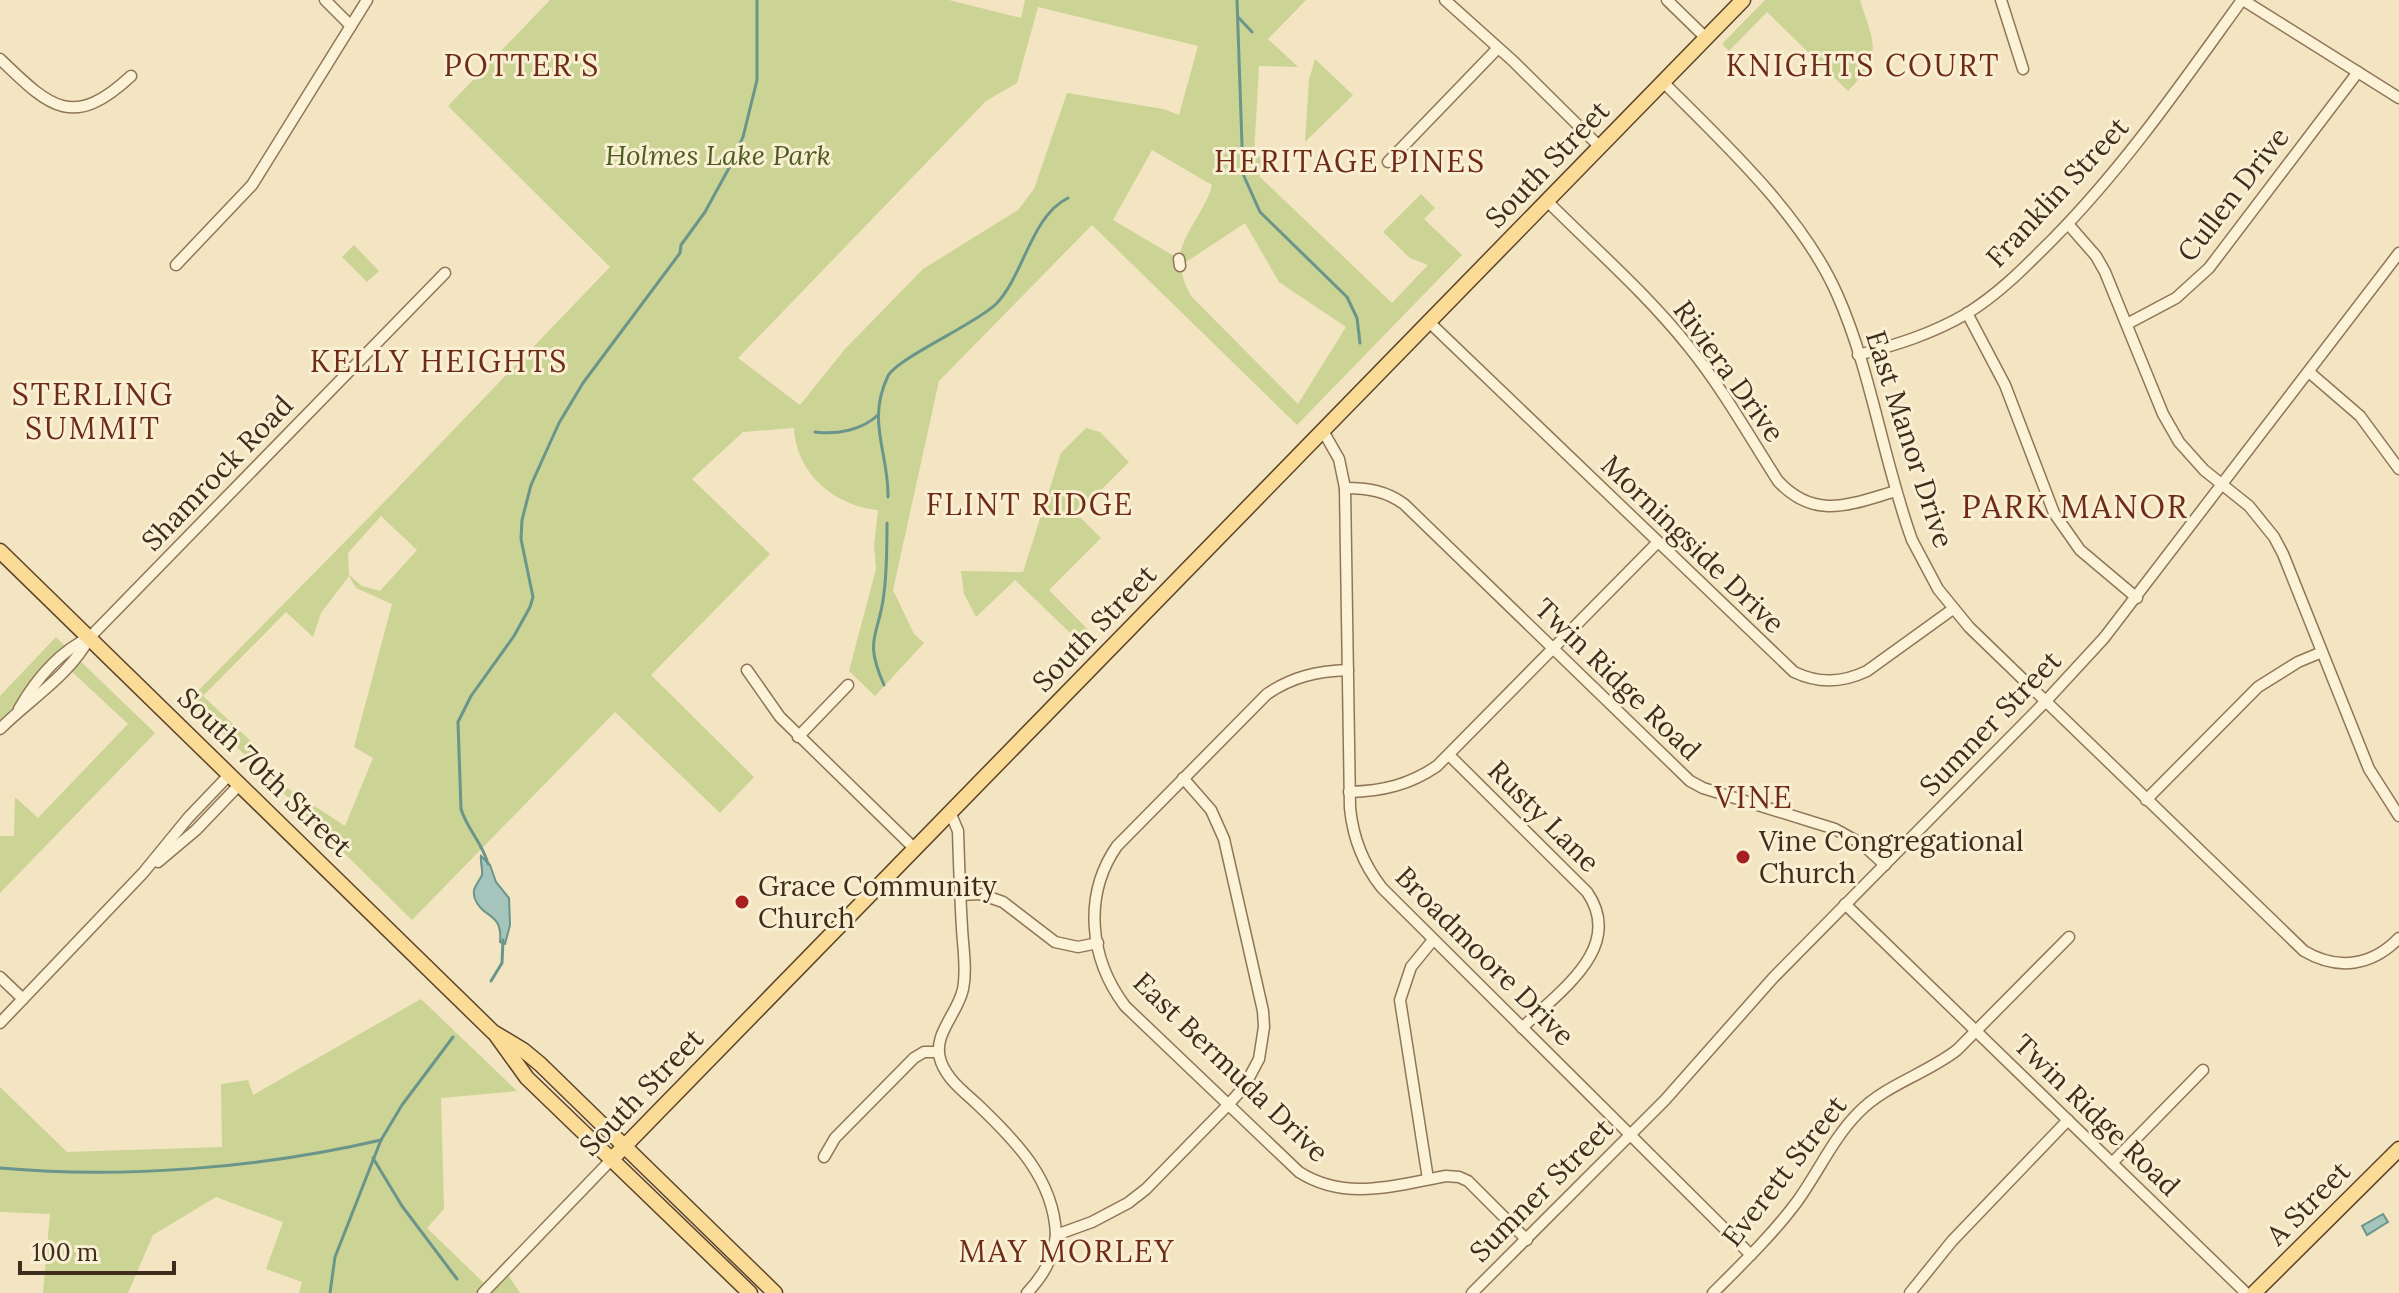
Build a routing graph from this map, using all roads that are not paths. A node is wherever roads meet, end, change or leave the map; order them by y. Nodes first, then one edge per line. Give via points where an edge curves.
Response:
1 (325, 0) edge
2 (367, 0) edge
3 (1445, 0) edge
4 (1667, 0) edge
5 (1743, 0) edge
6 (2001, 0) edge
7 (2242, 0) edge
8 (351, 26) junction
9 (1706, 38) junction
10 (1498, 48) junction
11 (0, 59) edge
12 (2023, 69) dead end
13 (2358, 72) junction
14 (131, 76) dead end
15 (1663, 82) junction
16 (2399, 98) edge
17 (1600, 147) junction
18 (1388, 162) dead end
19 (1547, 201) junction
20 (2068, 224) junction
21 (2399, 253) edge
22 (176, 265) dead end
23 (445, 273) dead end
24 (1967, 313) junction
25 (1429, 322) junction
26 (2127, 324) junction
27 (1858, 355) junction
28 (2309, 372) junction
29 (1323, 431) junction
30 (2398, 465) edge
31 (2223, 485) junction
32 (1345, 488) junction
33 (1896, 491) junction
34 (1657, 543) junction
35 (0, 551) edge
36 (2137, 598) junction
37 (1953, 609) junction
38 (90, 637) junction
39 (1553, 649) junction
40 (2322, 652) junction
41 (747, 670) dead end
42 (1348, 670) junction
43 (848, 685) dead end
44 (2045, 702) junction
45 (0, 729) edge
46 (798, 737) junction
47 (1449, 755) junction
48 (1183, 778) junction
49 (235, 779) junction
50 (1349, 792) junction
51 (2146, 800) junction
52 (950, 812) junction
53 (2399, 816) edge
54 (915, 849) junction
55 (1885, 865) junction
56 (960, 895) junction
57 (1845, 904) junction
58 (2069, 937) dead end
59 (2399, 938) edge
60 (1433, 940) junction
61 (1098, 943) junction
62 (0, 977) edge
63 (23, 999) junction
64 (0, 1023) edge
65 (1522, 1028) junction
66 (493, 1032) junction
67 (1977, 1032) junction
68 (938, 1052) junction
69 (2203, 1070) dead end
70 (1228, 1105) junction
71 (2068, 1120) junction
72 (1629, 1135) junction
73 (623, 1148) junction
74 (2399, 1149) edge
75 (824, 1157) dead end
76 (611, 1160) junction
77 (2112, 1163) junction
78 (1428, 1179) junction
79 (1056, 1235) junction
80 (1527, 1240) junction
81 (1751, 1255) junction
82 (483, 1293) edge
83 (750, 1293) edge
84 (775, 1293) edge
85 (1027, 1293) edge
86 (1472, 1293) edge
87 (1713, 1293) edge
88 (1910, 1293) edge
89 (2246, 1293) edge
90 (2254, 1293) edge

1 - 8 street
2 - 8 street
3 - 10 street
4 - 9 street
5 - 9 main road, South Street
6 - 12 street
7 - 13 street
7 - 20 street, Franklin Street via 2140,142
8 - 22 street via 252,185
9 - 15 main road, South Street
10 - 17 street
10 - 18 street
11 - 14 street via 40,97 64,107 89,106
13 - 16 street
13 - 26 street, Cullen Drive via 2209,268 2176,298
15 - 17 main road, South Street
15 - 27 street, East Manor Drive via 1810,245 1837,294
17 - 19 main road, South Street
19 - 25 main road, South Street
19 - 33 street, Riviera Drive via 1690,348 1787,491 1809,504 1835,507
20 - 24 street, Franklin Street via 2018,274
20 - 26 street via 2096,256
21 - 28 street, Sumner Street
23 - 38 street, Shamrock Road
24 - 27 street, Franklin Street via 1918,337
24 - 36 street via 2005,385 2054,513 2080,550
25 - 29 main road, South Street
25 - 34 street, Morningside Drive
26 - 31 street via 2169,425 2191,457
27 - 33 street, East Manor Drive
28 - 30 street via 2360,416
28 - 31 street, Sumner Street
29 - 32 street, Broadmoore Drive via 1339,459
29 - 52 main road, South Street
31 - 36 street, Sumner Street
31 - 40 street via 2274,537
32 - 39 street, Twin Ridge Road via 1372,489 1404,504
32 - 42 street, Broadmoore Drive
33 - 37 street, East Manor Drive via 1923,563
34 - 37 street, Morningside Drive via 1783,664 1818,680 1846,680 1867,671
34 - 39 street
35 - 38 main road, South 70th Street
36 - 44 street, Sumner Street
37 - 44 street, East Manor Drive
38 - 45 street, Shamrock Road via 64,652
38 - 49 main road, South 70th Street
39 - 47 street
39 - 55 street, Twin Ridge Road via 1690,781 1835,829
40 - 51 street via 2258,687
40 - 53 street via 2369,769
41 - 46 street
42 - 48 street, East Bermuda Drive via 1309,674 1277,687
42 - 50 street, Broadmoore Drive
43 - 46 street
44 - 51 street, East Manor Drive
44 - 55 street, Sumner Street
46 - 54 street
47 - 50 street via 1403,784
47 - 65 street, Rusty Lane via 1587,892 1598,912 1600,932 1592,957
48 - 61 street, East Bermuda Drive via 1106,862 1094,905
48 - 70 street via 1211,810 1224,839 1263,1011 1259,1059
49 - 63 street via 196,830 143,873
49 - 66 main road, South 70th Street
50 - 60 street, Broadmoore Drive via 1351,825 1363,861
51 - 59 street, East Manor Drive via 2315,958 2356,963 2380,954
52 - 54 main road, South Street
52 - 56 street via 958,831
54 - 73 main road, South Street
55 - 57 street, Sumner Street
56 - 61 street via 980,894 1003,902 1055,942 1078,947
56 - 68 street via 963,987
57 - 67 street, Twin Ridge Road
57 - 72 street, Sumner Street
58 - 67 street, Everett Street
60 - 65 street, Broadmoore Drive
60 - 78 street via 1411,967 1400,1000
61 - 70 street, East Bermuda Drive via 1109,980 1125,1006
62 - 63 street
63 - 64 street
65 - 72 street, Broadmoore Drive
66 - 73 main road, South 70th Street via 532,1057
66 - 76 main road, South 70th Street via 527,1078
67 - 71 street, Twin Ridge Road
67 - 81 street, Everett Street via 1940,1064 1861,1110 1798,1200
68 - 75 street via 914,1058 835,1138
68 - 79 street via 952,1081 1033,1165 1053,1210
69 - 77 street
70 - 78 street, East Bermuda Drive via 1291,1166 1322,1185 1364,1190
70 - 79 street via 1128,1203
71 - 77 street, Twin Ridge Road
71 - 88 street via 1952,1241
72 - 80 street, Sumner Street
72 - 81 street, Broadmoore Drive
73 - 76 main road, South Street
73 - 84 main road, South 70th Street
74 - 90 main road, A Street
76 - 82 street, South Street
76 - 83 main road, South 70th Street
77 - 89 street, Twin Ridge Road
78 - 80 street, East Bermuda Drive via 1453,1175 1468,1181
79 - 85 street via 1044,1272
80 - 86 street, Sumner Street
81 - 87 street, Everett Street

